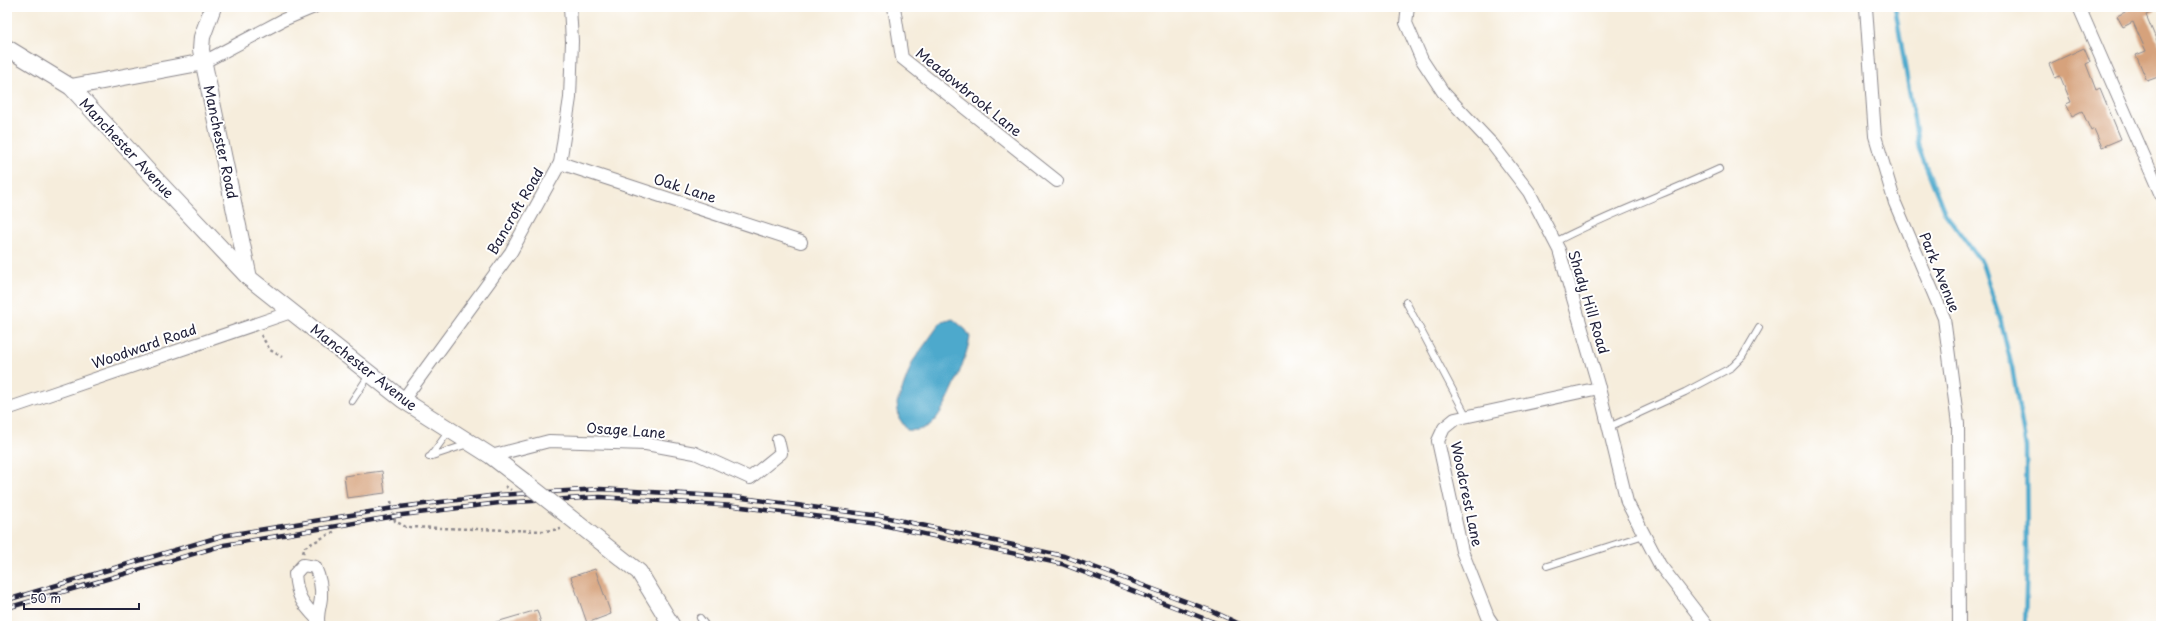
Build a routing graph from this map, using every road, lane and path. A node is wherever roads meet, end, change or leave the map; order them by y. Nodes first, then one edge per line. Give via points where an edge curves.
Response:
1 (213, 7) edge
2 (314, 7) edge
3 (570, 7) edge
4 (894, 7) edge
5 (1408, 7) edge
6 (1866, 7) edge
7 (2079, 7) edge
8 (7, 48) edge
9 (204, 62) junction
10 (71, 87) junction
11 (560, 163) junction
12 (1719, 169) dead end
13 (1057, 181) dead end
14 (2161, 195) edge
15 (801, 242) dead end
16 (1555, 242) junction
17 (249, 278) junction
18 (1406, 302) dead end
19 (291, 312) junction
20 (255, 324) junction
21 (1759, 328) dead end
22 (282, 358) dead end
23 (370, 374) junction
24 (1599, 388) junction
25 (403, 400) junction
26 (352, 401) dead end
27 (7, 410) edge
28 (1467, 416) junction
29 (1609, 427) junction
30 (450, 429) junction
31 (778, 440) dead end
32 (472, 443) junction
33 (491, 456) junction
34 (391, 501) dead end
35 (570, 526) junction
36 (335, 531) dead end
37 (1644, 535) junction
38 (303, 564) junction
39 (1547, 566) dead end
40 (700, 618) dead end
41 (318, 622) edge
42 (672, 626) edge
43 (706, 626) edge
44 (1494, 626) edge
45 (1707, 626) edge
46 (1959, 626) edge

1 - 9 street, Manchester Road via 202,37 201,50
2 - 9 street via 283,20
3 - 11 street, Bancroft Road via 570,98
4 - 13 street, Meadowbrook Lane via 902,58
5 - 16 street, Shady Hill Road via 1406,23 1422,60 1443,92 1494,145 1529,192
6 - 46 street, Park Avenue via 1875,136 1895,203 1944,318 1958,424
7 - 14 street
8 - 10 street, Manchester Avenue
9 - 10 street
9 - 17 street, Manchester Road
10 - 17 street, Manchester Avenue
11 - 15 street, Oak Lane
11 - 25 street, Bancroft Road via 511,252
12 - 16 lane via 1673,191 1591,223
16 - 24 street, Shady Hill Road
17 - 19 street, Manchester Avenue
18 - 28 lane
19 - 20 street, Woodward Road
19 - 23 street, Manchester Avenue
20 - 22 path via 270,350
20 - 27 street, Woodward Road
21 - 29 lane via 1742,357 1732,367
23 - 25 street, Manchester Avenue
23 - 26 lane
24 - 28 street, Woodcrest Lane
24 - 29 street, Shady Hill Road
25 - 30 street, Manchester Avenue
28 - 44 street, Woodcrest Lane via 1455,419 1444,428 1438,441 1462,551
29 - 37 street, Shady Hill Road via 1627,502
30 - 32 street, Manchester Avenue
30 - 32 lane via 429,457
31 - 33 street, Osage Lane via 781,453 750,478 695,453 646,444 549,441
32 - 33 street, Manchester Avenue
33 - 35 street, Manchester Avenue, bridge via 525,482
34 - 35 path via 395,521 406,527 544,531
35 - 42 street, Manchester Avenue via 639,572
36 - 38 path via 305,547 301,557
37 - 39 lane
37 - 45 street, Shady Hill Road via 1660,565
38 - 41 street via 295,574 296,589 302,603
38 - 41 street via 315,567 321,581
40 - 43 lane

